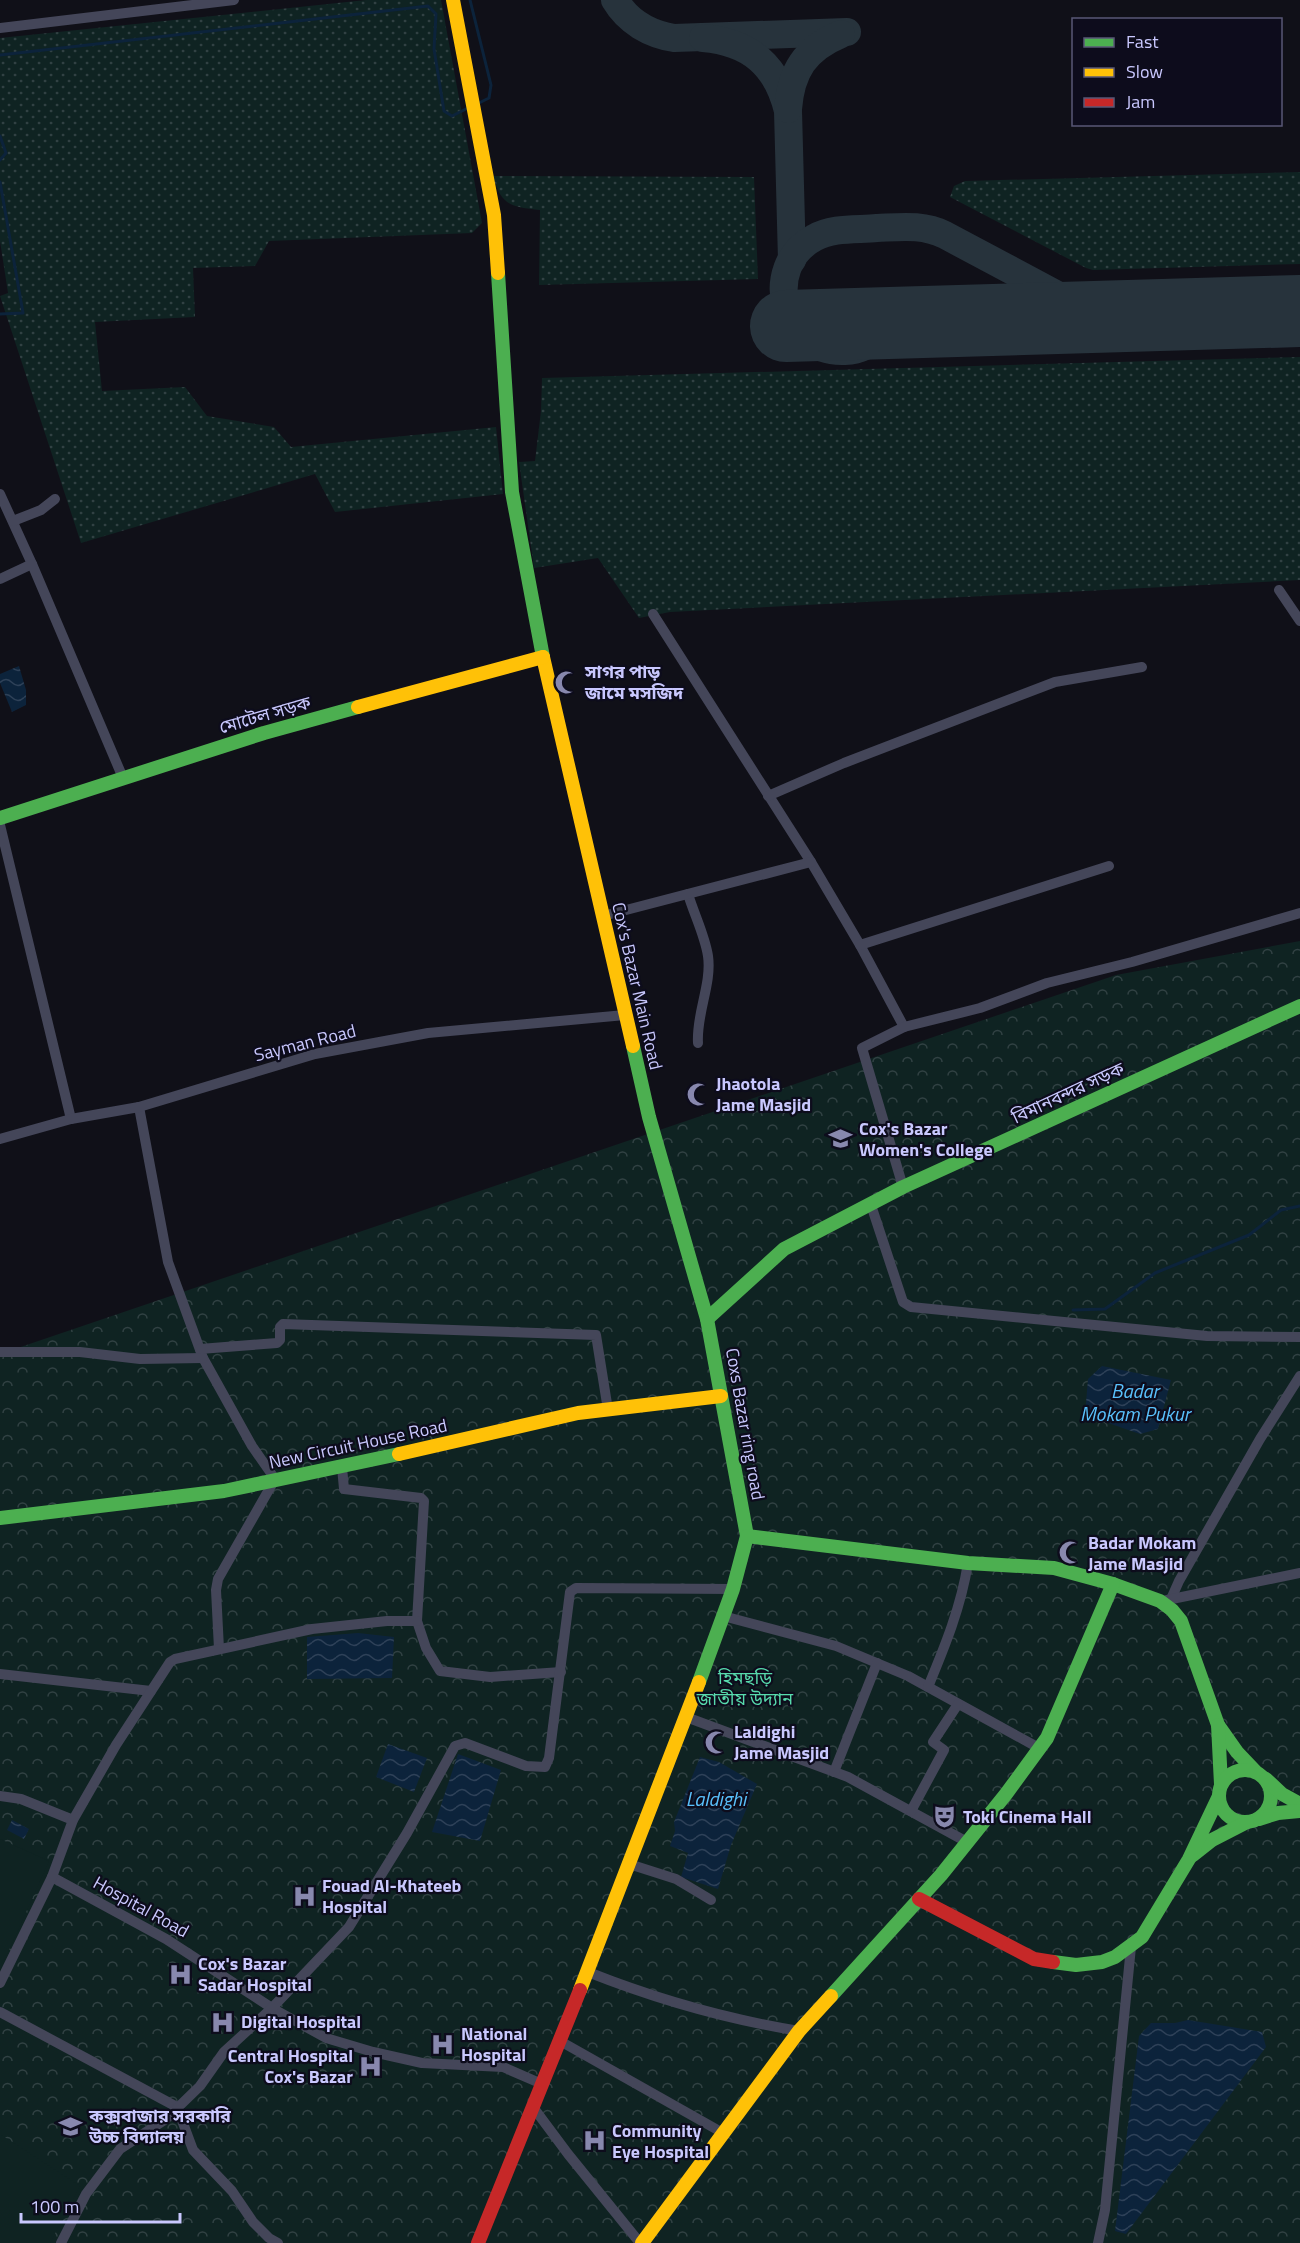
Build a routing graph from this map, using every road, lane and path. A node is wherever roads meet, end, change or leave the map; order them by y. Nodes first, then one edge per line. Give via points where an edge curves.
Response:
1 (234, 0) edge
2 (453, 0) edge
3 (0, 28) edge
4 (0, 494) edge
5 (55, 499) dead end
6 (13, 521) junction
7 (32, 564) junction
8 (0, 579) edge
9 (1279, 590) dead end
10 (653, 614) dead end
11 (1300, 621) edge
12 (543, 657) junction
13 (1142, 667) dead end
14 (123, 778) junction
15 (768, 796) junction
16 (0, 818) edge
17 (0, 825) edge
18 (811, 862) junction
19 (1109, 866) dead end
20 (688, 894) junction
21 (1300, 913) edge
22 (603, 916) junction
23 (860, 945) junction
24 (1300, 1006) edge
25 (625, 1016) junction
26 (904, 1027) junction
27 (698, 1043) dead end
28 (139, 1107) junction
29 (71, 1119) junction
30 (0, 1139) edge
31 (903, 1187) junction
32 (871, 1205) junction
33 (707, 1319) junction
34 (1300, 1337) edge
35 (0, 1352) edge
36 (201, 1354) junction
37 (1300, 1376) edge
38 (721, 1396) junction
39 (608, 1410) junction
40 (342, 1467) junction
41 (275, 1479) junction
42 (0, 1518) edge
43 (747, 1536) junction
44 (968, 1563) junction
45 (1300, 1573) edge
46 (1113, 1584) junction
47 (733, 1588) junction
48 (1166, 1600) junction
49 (723, 1616) junction
50 (417, 1621) junction
51 (219, 1649) junction
52 (877, 1663) junction
53 (561, 1672) junction
54 (0, 1674) edge
55 (928, 1687) junction
56 (151, 1691) junction
57 (958, 1704) junction
58 (686, 1717) junction
59 (1218, 1725) junction
60 (1040, 1748) junction
61 (834, 1772) junction
62 (1260, 1775) junction
63 (1220, 1790) junction
64 (0, 1796) edge
65 (1300, 1804) edge
66 (911, 1811) junction
67 (1300, 1811) edge
68 (73, 1820) junction
69 (1251, 1821) junction
70 (967, 1842) junction
71 (1189, 1859) junction
72 (629, 1864) junction
73 (52, 1877) junction
74 (919, 1899) junction
75 (711, 1900) dead end
76 (1131, 1947) junction
77 (588, 1972) junction
78 (0, 1983) edge
79 (272, 2008) junction
80 (0, 2012) edge
81 (799, 2031) junction
82 (560, 2041) junction
83 (543, 2084) junction
84 (533, 2106) junction
85 (177, 2107) junction
86 (723, 2133) junction
87 (61, 2243) edge
88 (278, 2243) edge
89 (478, 2243) edge
90 (641, 2243) edge
91 (1098, 2243) edge

1 - 3 street
2 - 12 main road, Cox's Bazar Main Road via 494,215 512,492
4 - 6 street
5 - 6 street
6 - 7 street
7 - 8 street
7 - 14 street
9 - 11 street
10 - 15 street
12 - 14 main road, মোটেল সড়ক via 264,732
12 - 22 main road, Cox's Bazar Main Road
13 - 15 street via 1055,682
14 - 16 main road, মোটেল সড়ক
15 - 18 street
17 - 29 street
18 - 20 street
18 - 23 street
19 - 23 street
20 - 22 street
20 - 27 street via 708,956
21 - 26 street
22 - 25 main road, Cox's Bazar Main Road
23 - 26 street
24 - 31 main road, বিমানবন্দর সড়ক
25 - 28 street, Sayman Road via 428,1033 315,1054
25 - 33 main road, Cox's Bazar Main Road via 649,1117
26 - 31 street via 862,1048
28 - 29 street, Sayman Road
28 - 36 street via 168,1262
29 - 30 street, Sayman Road
31 - 32 main road, বিমানবন্দর সড়ক
32 - 33 main road, বিমানবন্দর সড়ক via 784,1249
32 - 34 street via 903,1302 911,1307 1207,1336
33 - 38 main road, Coxs Bazar ring road
35 - 36 street via 80,1352 140,1359
36 - 39 street via 277,1343 283,1324 596,1335
36 - 41 street
37 - 48 street
38 - 39 main road, New Circuit House Road
38 - 43 main road, Coxs Bazar ring road
39 - 40 main road, New Circuit House Road via 578,1413
40 - 41 main road, New Circuit House Road
40 - 50 street via 344,1490 421,1498 424,1502
41 - 42 main road, New Circuit House Road via 224,1491
41 - 51 street via 218,1579
43 - 44 main road
43 - 47 main road
44 - 46 main road via 1054,1568
44 - 55 street via 960,1603
45 - 48 street
46 - 48 main road
46 - 60 main road
47 - 49 main road
47 - 53 street via 576,1588 568,1600
48 - 59 main road via 1181,1621
49 - 52 street via 836,1646
49 - 58 main road
50 - 51 street via 312,1629
50 - 53 street via 426,1648 440,1671 490,1677
51 - 56 street via 170,1662
52 - 55 street
52 - 61 street
53 - 79 street via 545,1767 526,1766 465,1743 455,1746 349,1927
54 - 56 street
55 - 57 street
56 - 68 street
57 - 60 street
57 - 66 street via 933,1742 944,1750
58 - 61 street
58 - 72 main road
59 - 62 main road
59 - 63 main road
60 - 70 main road
61 - 66 street
62 - 63 main road via 1240,1770 1226,1778
62 - 65 main road
62 - 69 main road via 1269,1784 1271,1800 1268,1808
63 - 69 main road via 1224,1812 1230,1818
63 - 71 main road
64 - 68 street via 21,1799
66 - 70 street
67 - 69 main road
68 - 73 street
69 - 71 main road via 1212,1840
70 - 74 main road
71 - 76 main road via 1152,1922
72 - 75 street via 676,1879
72 - 77 main road
73 - 78 street
73 - 79 street, Hospital Road via 166,1939
74 - 76 main road via 1046,1962 1089,1965
74 - 81 main road
76 - 91 street via 1105,2210
77 - 81 street via 677,2004
77 - 82 main road
79 - 83 street, Hospital Road via 326,2038 373,2052 422,2063 503,2067
79 - 85 street via 224,2052 200,2086
80 - 85 street
81 - 86 main road
82 - 83 main road
82 - 86 street
83 - 84 main road
84 - 89 main road
84 - 90 street
85 - 87 street via 166,2119 120,2149 86,2194
85 - 88 street via 193,2150 253,2222
86 - 90 main road

